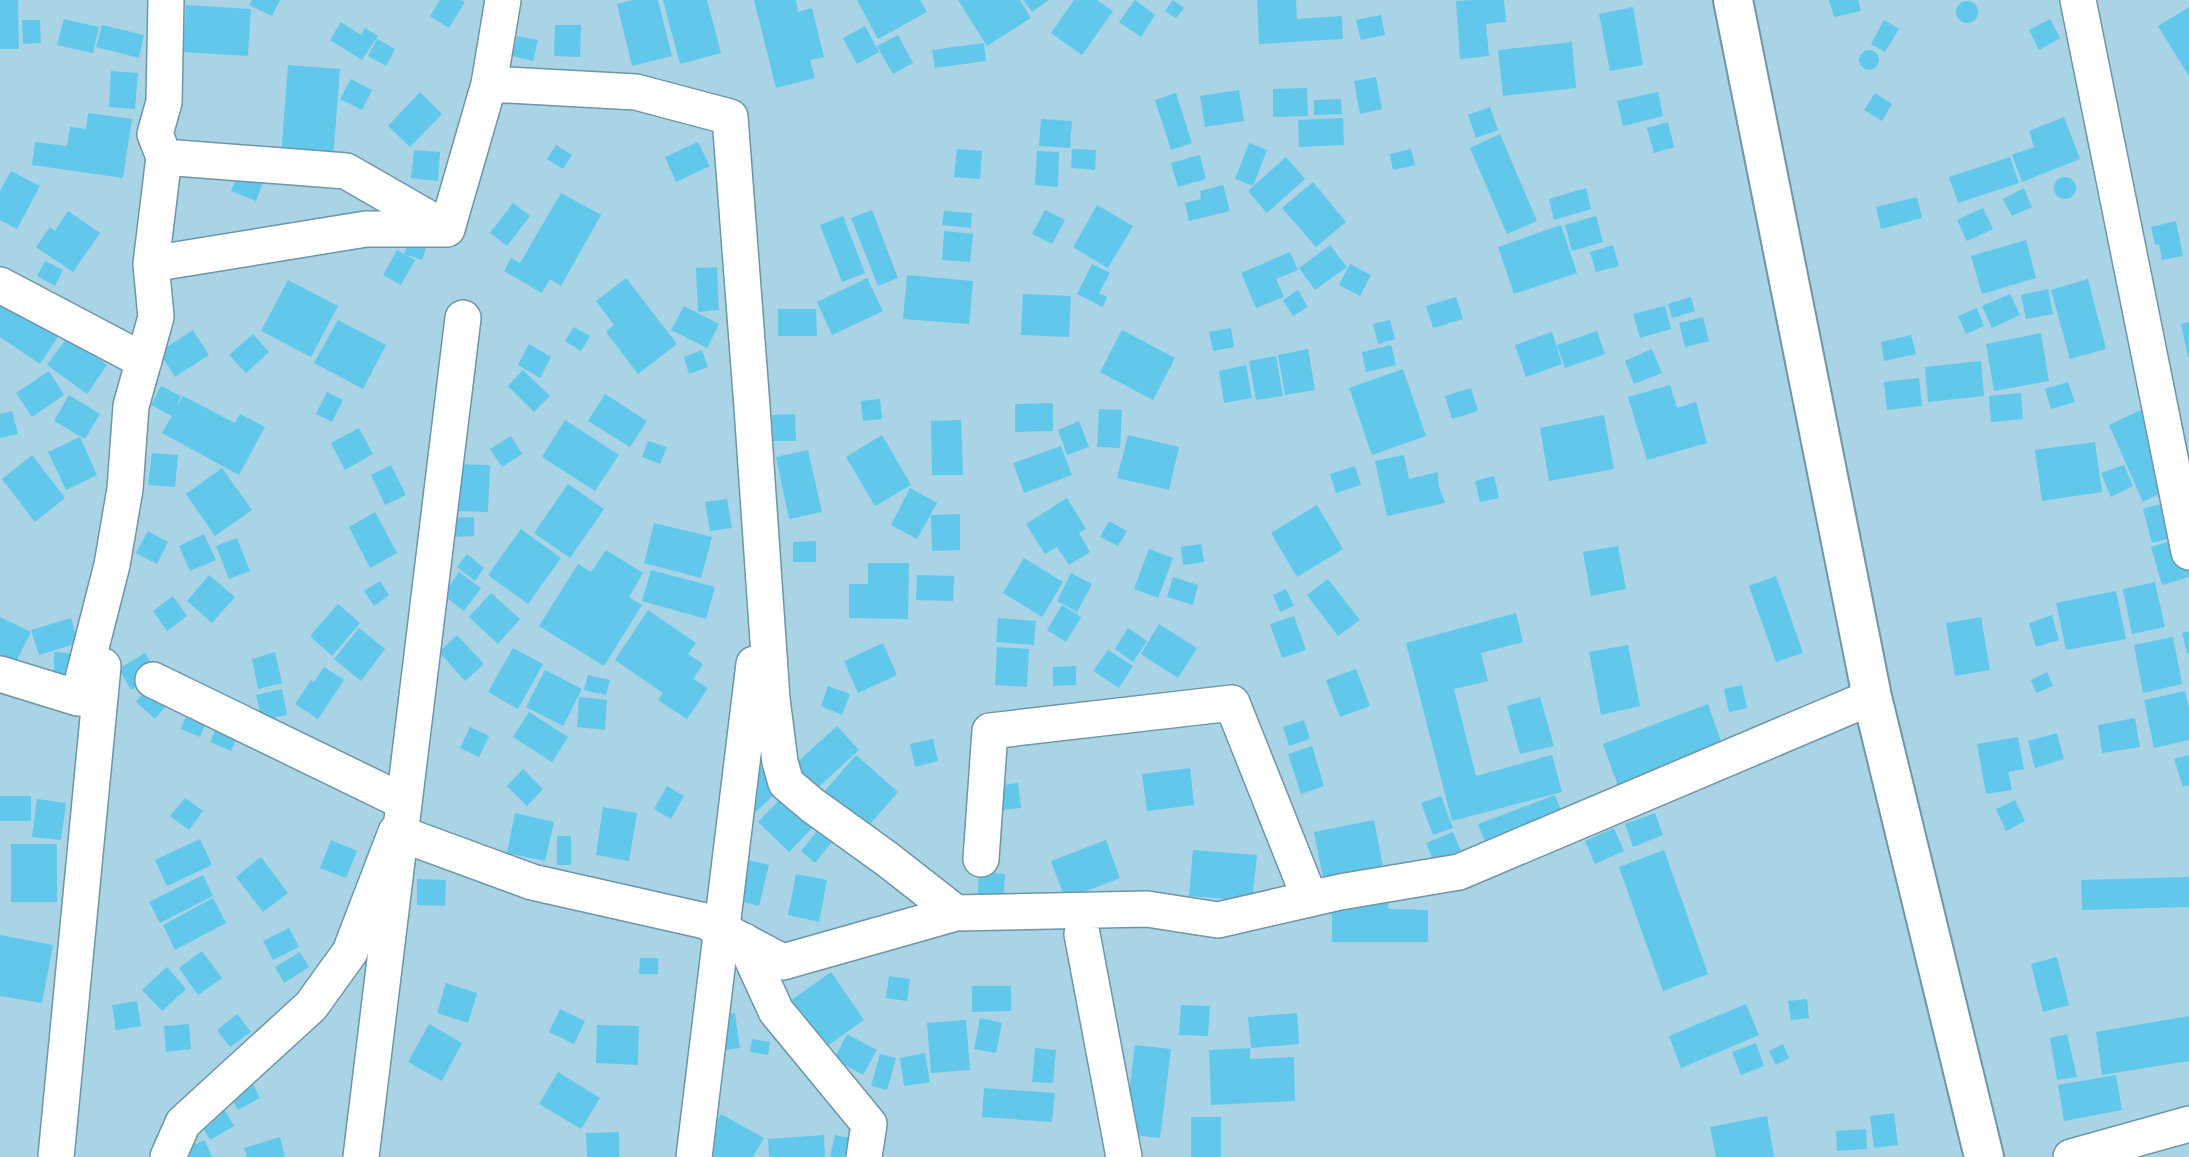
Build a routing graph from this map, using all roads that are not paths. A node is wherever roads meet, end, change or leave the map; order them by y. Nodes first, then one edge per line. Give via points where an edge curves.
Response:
1 (166, 0) edge
2 (503, 0) edge
3 (1733, 0) edge
4 (2078, 0) edge
5 (489, 84) junction
6 (164, 157) junction
7 (447, 229) junction
8 (151, 264) junction
9 (0, 285) edge
10 (463, 318) dead end
11 (144, 361) junction
12 (2189, 552) edge
13 (112, 565) junction
14 (764, 582) junction
15 (0, 674) edge
16 (153, 680) dead end
17 (1872, 697) junction
18 (404, 802) junction
19 (981, 859) dead end
20 (1310, 899) junction
21 (956, 913) junction
22 (1082, 934) dead end
23 (744, 941) junction
24 (2189, 1124) edge
25 (56, 1157) edge
26 (168, 1157) edge
27 (361, 1157) edge
28 (695, 1157) edge
29 (864, 1157) edge
30 (1124, 1157) edge
31 (1984, 1157) edge
32 (2071, 1157) edge

1 - 6 street via 164,102 155,134
2 - 5 street
3 - 17 street
4 - 12 street
5 - 7 street
5 - 14 street via 636,92 730,117
6 - 7 street via 346,171
6 - 8 street
7 - 8 street via 366,229
8 - 11 street via 156,317
9 - 11 street
10 - 18 street
11 - 13 street via 131,406 125,489
13 - 15 street via 78,698
13 - 25 street
14 - 21 street via 772,699 786,783
14 - 28 street
16 - 18 street
17 - 20 street via 1459,872
17 - 31 street
18 - 27 street
19 - 20 street via 990,731 1232,703
20 - 21 street via 1218,920 1147,909
21 - 23 street via 783,962
22 - 30 street
23 - 26 street via 705,921 532,882 396,832 350,952 311,1006 183,1123
23 - 29 street via 776,1011 869,1124
24 - 32 street

